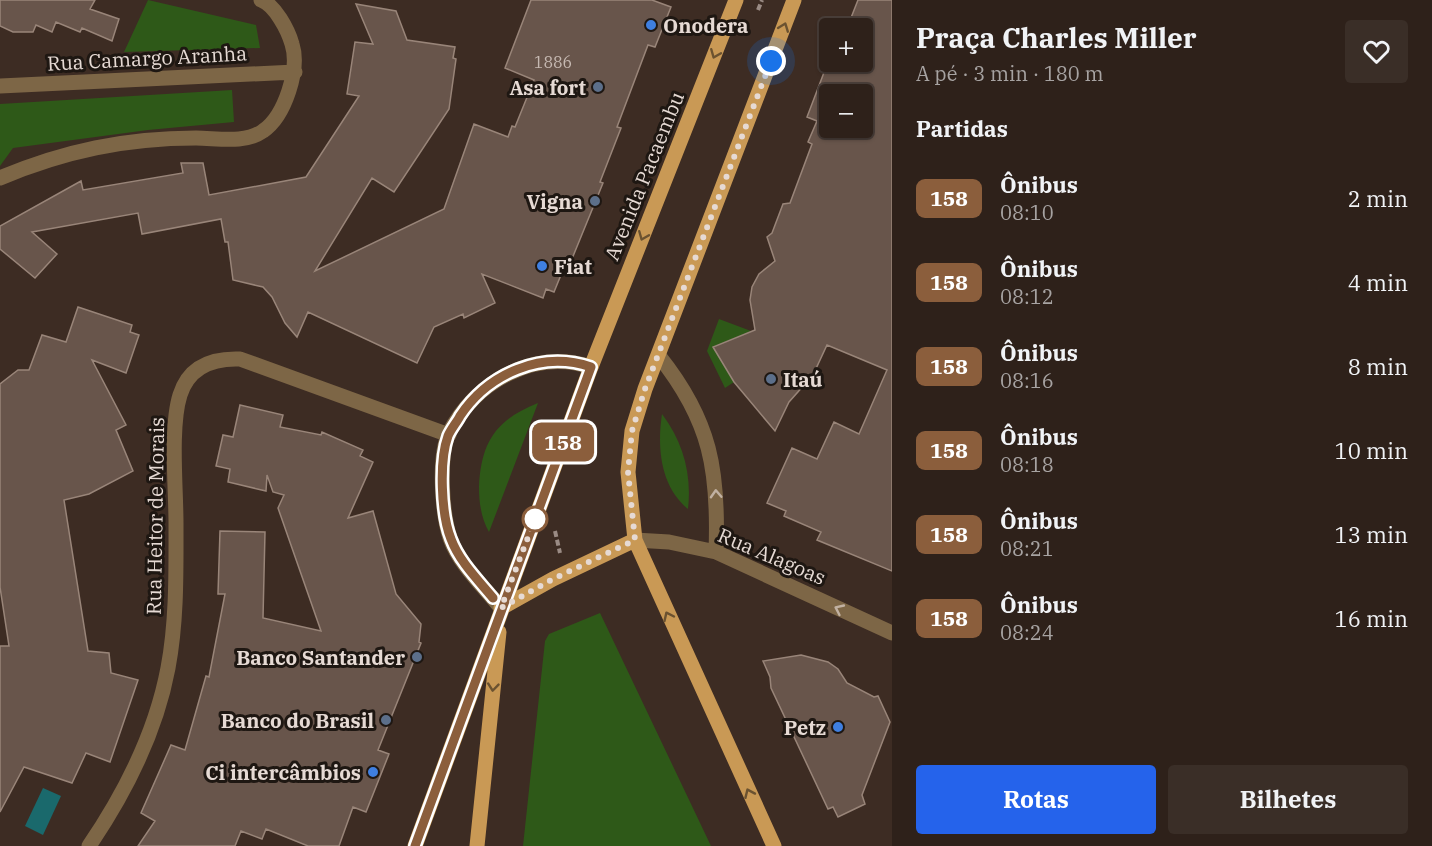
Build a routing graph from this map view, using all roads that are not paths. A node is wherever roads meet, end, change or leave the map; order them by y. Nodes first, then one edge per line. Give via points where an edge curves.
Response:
1 (261, 0) edge
2 (736, 0) edge
3 (794, 0) edge
4 (295, 72) junction
5 (0, 86) edge
6 (0, 178) edge
7 (659, 356) junction
8 (591, 367) junction
9 (448, 435) junction
10 (635, 540) junction
11 (716, 552) junction
12 (501, 608) junction
13 (892, 633) edge
14 (89, 846) edge
15 (415, 846) edge
16 (477, 846) edge
17 (774, 846) edge

1 - 4 street via 267,2 283,24 293,45
2 -> 8 main road, Avenida Pacaembu
7 -> 3 main road
4 - 5 street, Rua Camargo Aranha
4 - 6 street via 278,114 264,131 248,138 150,138 87,148 42,160
7 - 10 main road via 632,431 628,472
11 -> 7 street via 717,498 710,450 688,397
8 - 9 street via 556,361 519,369 491,382 467,406
8 - 12 main road, Avenida Pacaembu
9 - 12 street via 443,461 451,541
9 - 14 street, Rua Heitor de Morais via 240,359 218,358 202,366 186,382 179,396 176,429 175,610 168,669 141,755 117,805
10 - 11 street, Rua Alagoas via 669,542
10 - 12 main road, Rua Alagoas
17 -> 10 main road
13 -> 11 street, Rua Alagoas
12 - 15 main road
12 -> 16 main road

